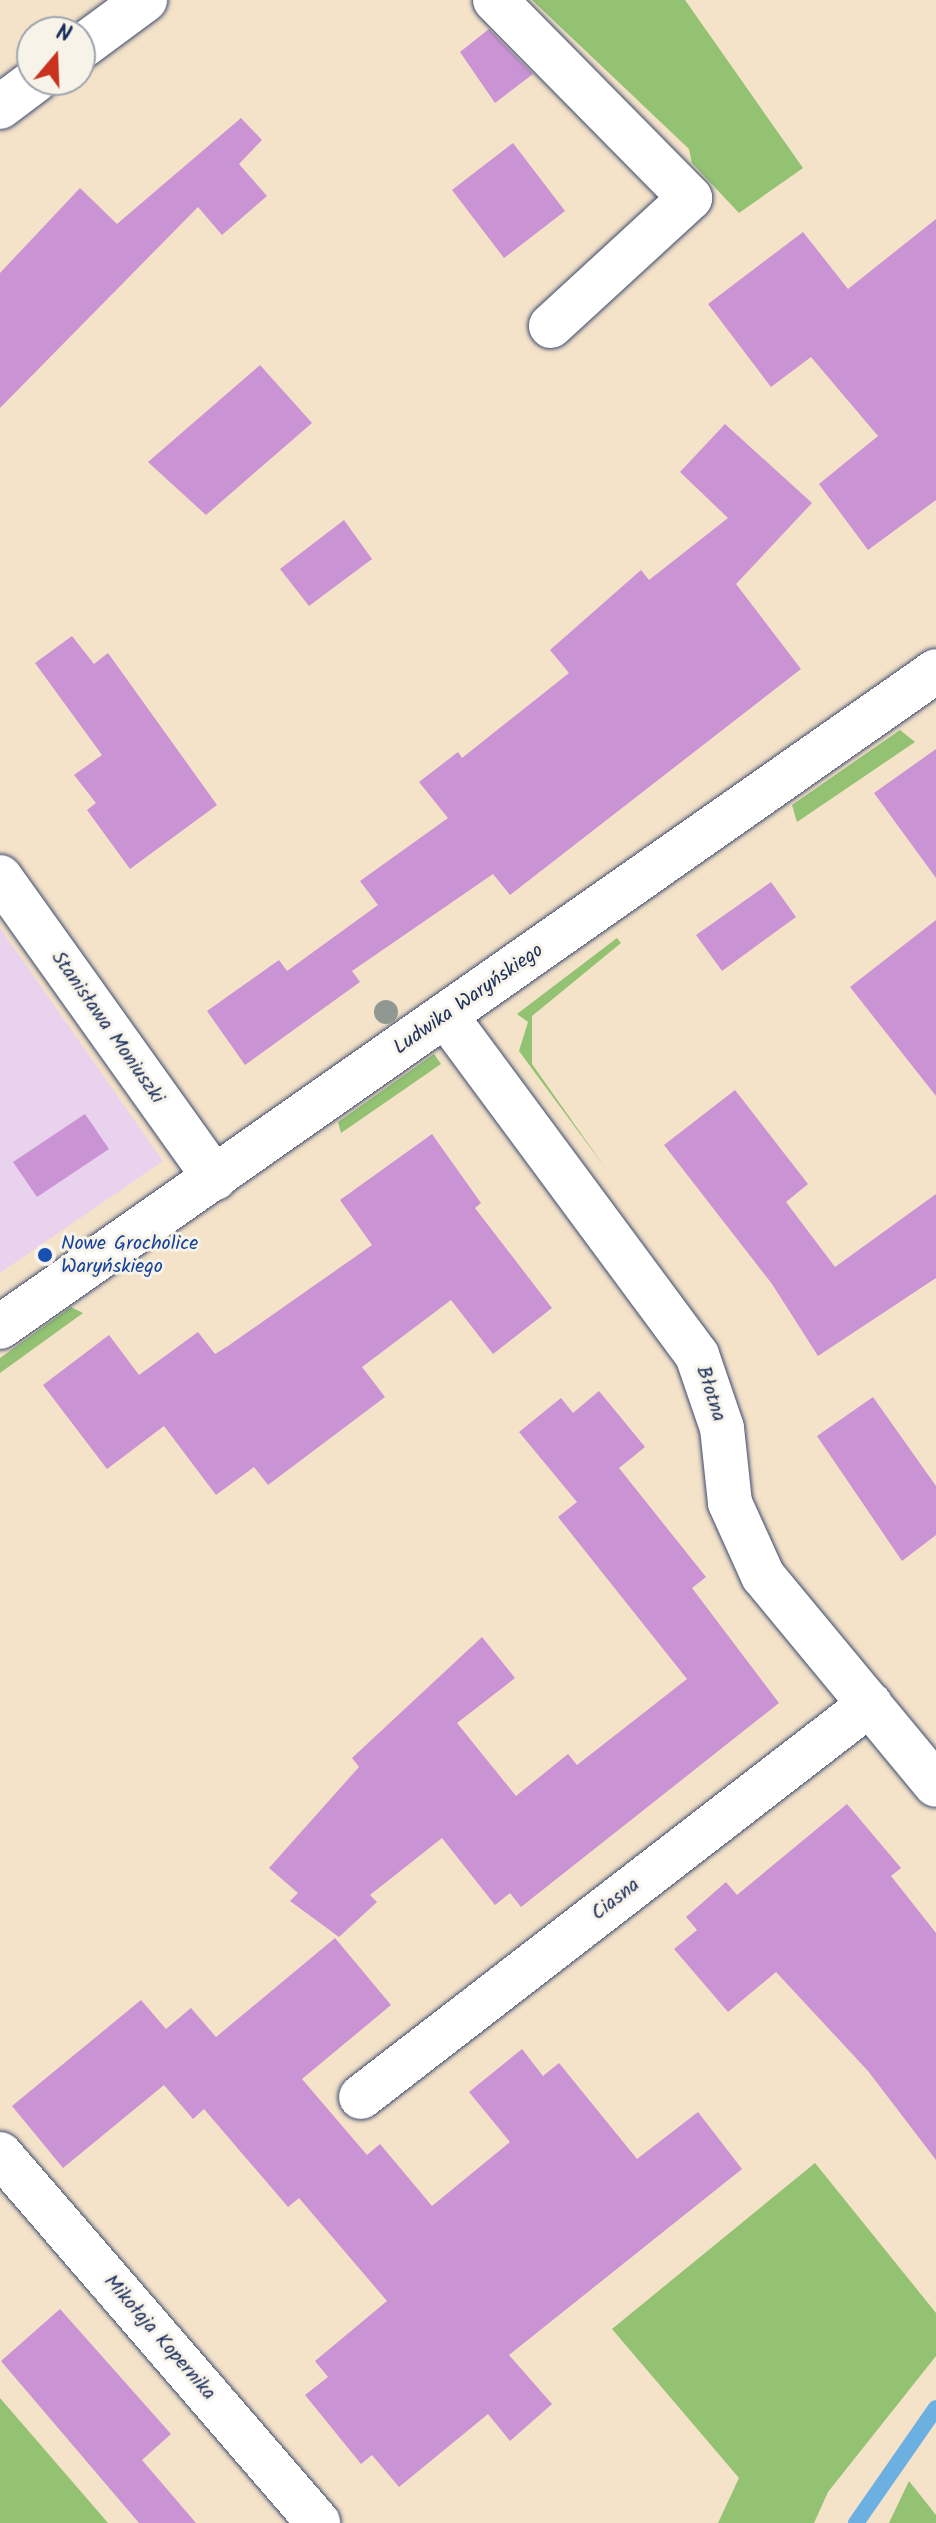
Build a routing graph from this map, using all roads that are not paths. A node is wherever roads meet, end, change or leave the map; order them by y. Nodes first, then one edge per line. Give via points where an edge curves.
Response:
1 (145, 0) edge
2 (495, 0) edge
3 (96, 36) edge
4 (551, 326) dead end
5 (936, 671) edge
6 (0, 877) edge
7 (446, 1016) junction
8 (215, 1178) junction
9 (0, 1327) edge
10 (870, 1704) junction
11 (936, 1785) edge
12 (361, 2097) dead end
13 (0, 2154) edge
14 (318, 2523) edge

1 - 3 street
2 - 4 street via 690,198
5 - 7 street, Ludwika Waryńskiego
6 - 8 street, Stanisława Moniuszki
7 - 8 street, Ludwika Waryńskiego
7 - 10 street, Błotna via 697,1355 722,1428 730,1503 763,1576
8 - 9 street, Ludwika Waryńskiego
10 - 11 street, Błotna
10 - 12 street, Ciasna
13 - 14 street, Mikołaja Kopernika

